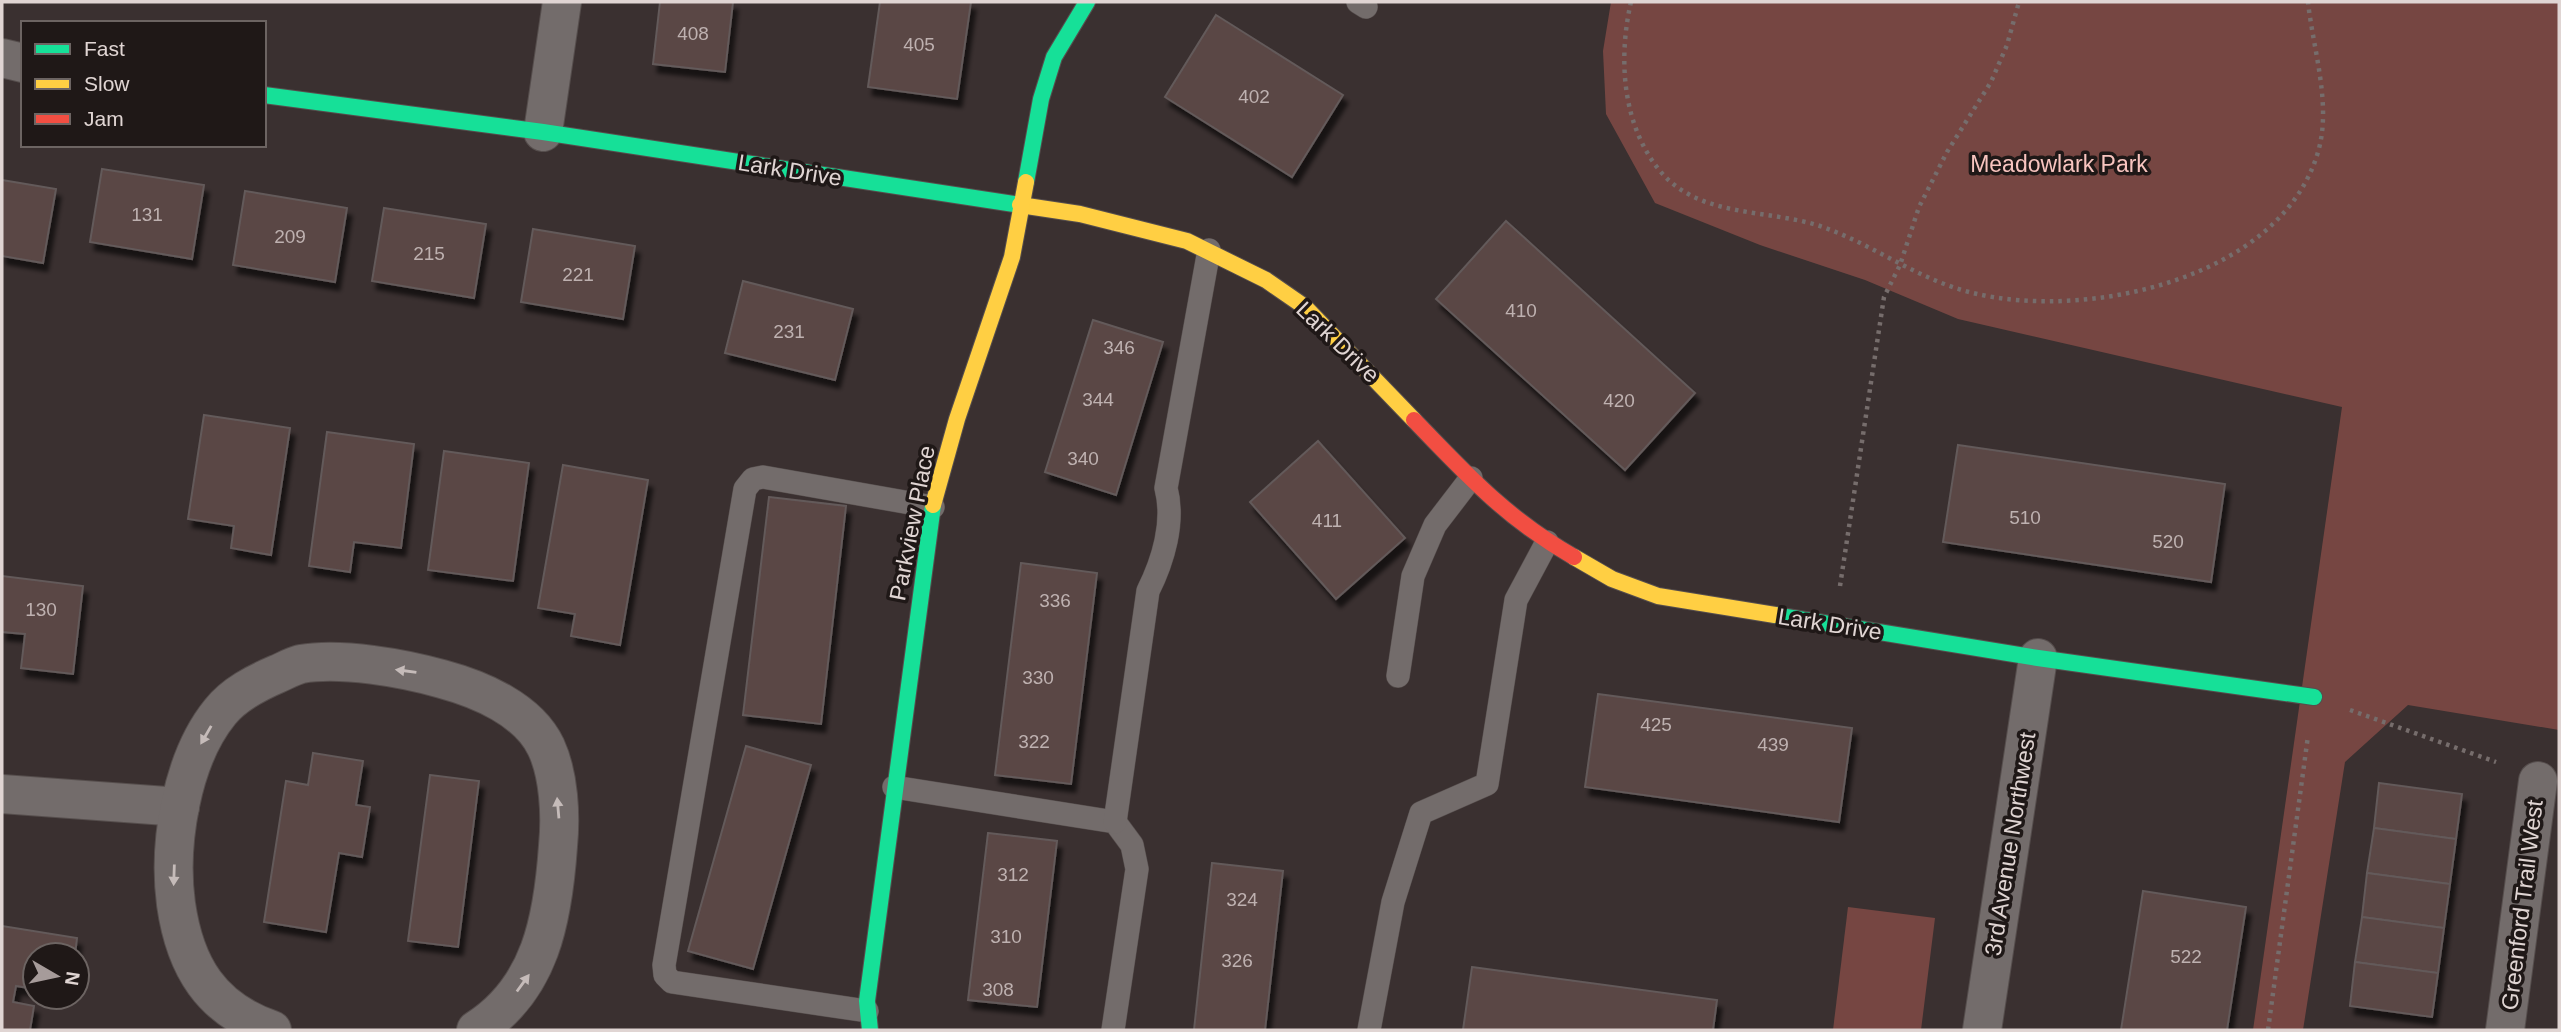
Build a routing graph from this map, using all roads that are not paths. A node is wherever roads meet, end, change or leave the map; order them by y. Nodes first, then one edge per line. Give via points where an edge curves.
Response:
1 (562, 2) edge
2 (1087, 2) edge
3 (2, 58) edge
4 (21, 63) edge
5 (266, 95) edge
6 (542, 132) junction
7 (1020, 206) junction
8 (1209, 250) junction
9 (1471, 478) junction
10 (933, 507) junction
11 (1547, 542) junction
12 (2038, 657) junction
13 (1398, 676) dead end
14 (2314, 696) road end
15 (2538, 780) dead end
16 (894, 787) junction
17 (2, 794) edge
18 (180, 807) junction
19 (1115, 822) junction
20 (868, 1020) edge
21 (272, 1030) edge
22 (476, 1030) edge
23 (1113, 1030) edge
24 (1369, 1030) edge
25 (1982, 1030) edge
26 (2505, 1030) edge

1 - 6 street
2 - 7 street, Parkview Place via 1054,57 1033,133
3 - 4 street
5 - 6 street, Lark Drive
6 - 7 street, Lark Drive
7 - 8 street, Lark Drive via 1080,214
7 - 10 street, Parkview Place via 1012,257 957,419
8 - 9 street, Lark Drive via 1305,307
8 - 19 lane via 1166,488 1171,506 1161,566 1148,591
9 - 11 street, Lark Drive
9 - 13 lane via 1435,525 1413,576
10 - 16 street, Parkview Place
10 - 20 lane via 763,477 753,479 745,489 664,965 664,975 672,982
11 - 12 street, Lark Drive via 1612,579 1658,596
11 - 24 lane via 1516,600 1487,784 1421,813 1393,902
12 - 14 street, Lark Drive
12 - 25 street, 3rd Avenue Northwest
15 - 26 street, Greenford Trail West
16 - 19 lane
16 - 20 street, Parkview Place
17 - 18 street
18 -> 21 street via 174,887 193,967 217,1000
22 -> 18 street via 500,1015 530,974 547,930 556,876 560,828 556,786 545,746 515,711 474,687 415,671 300,664 251,685 220,712 197,752
19 - 23 lane via 1132,845 1137,869

